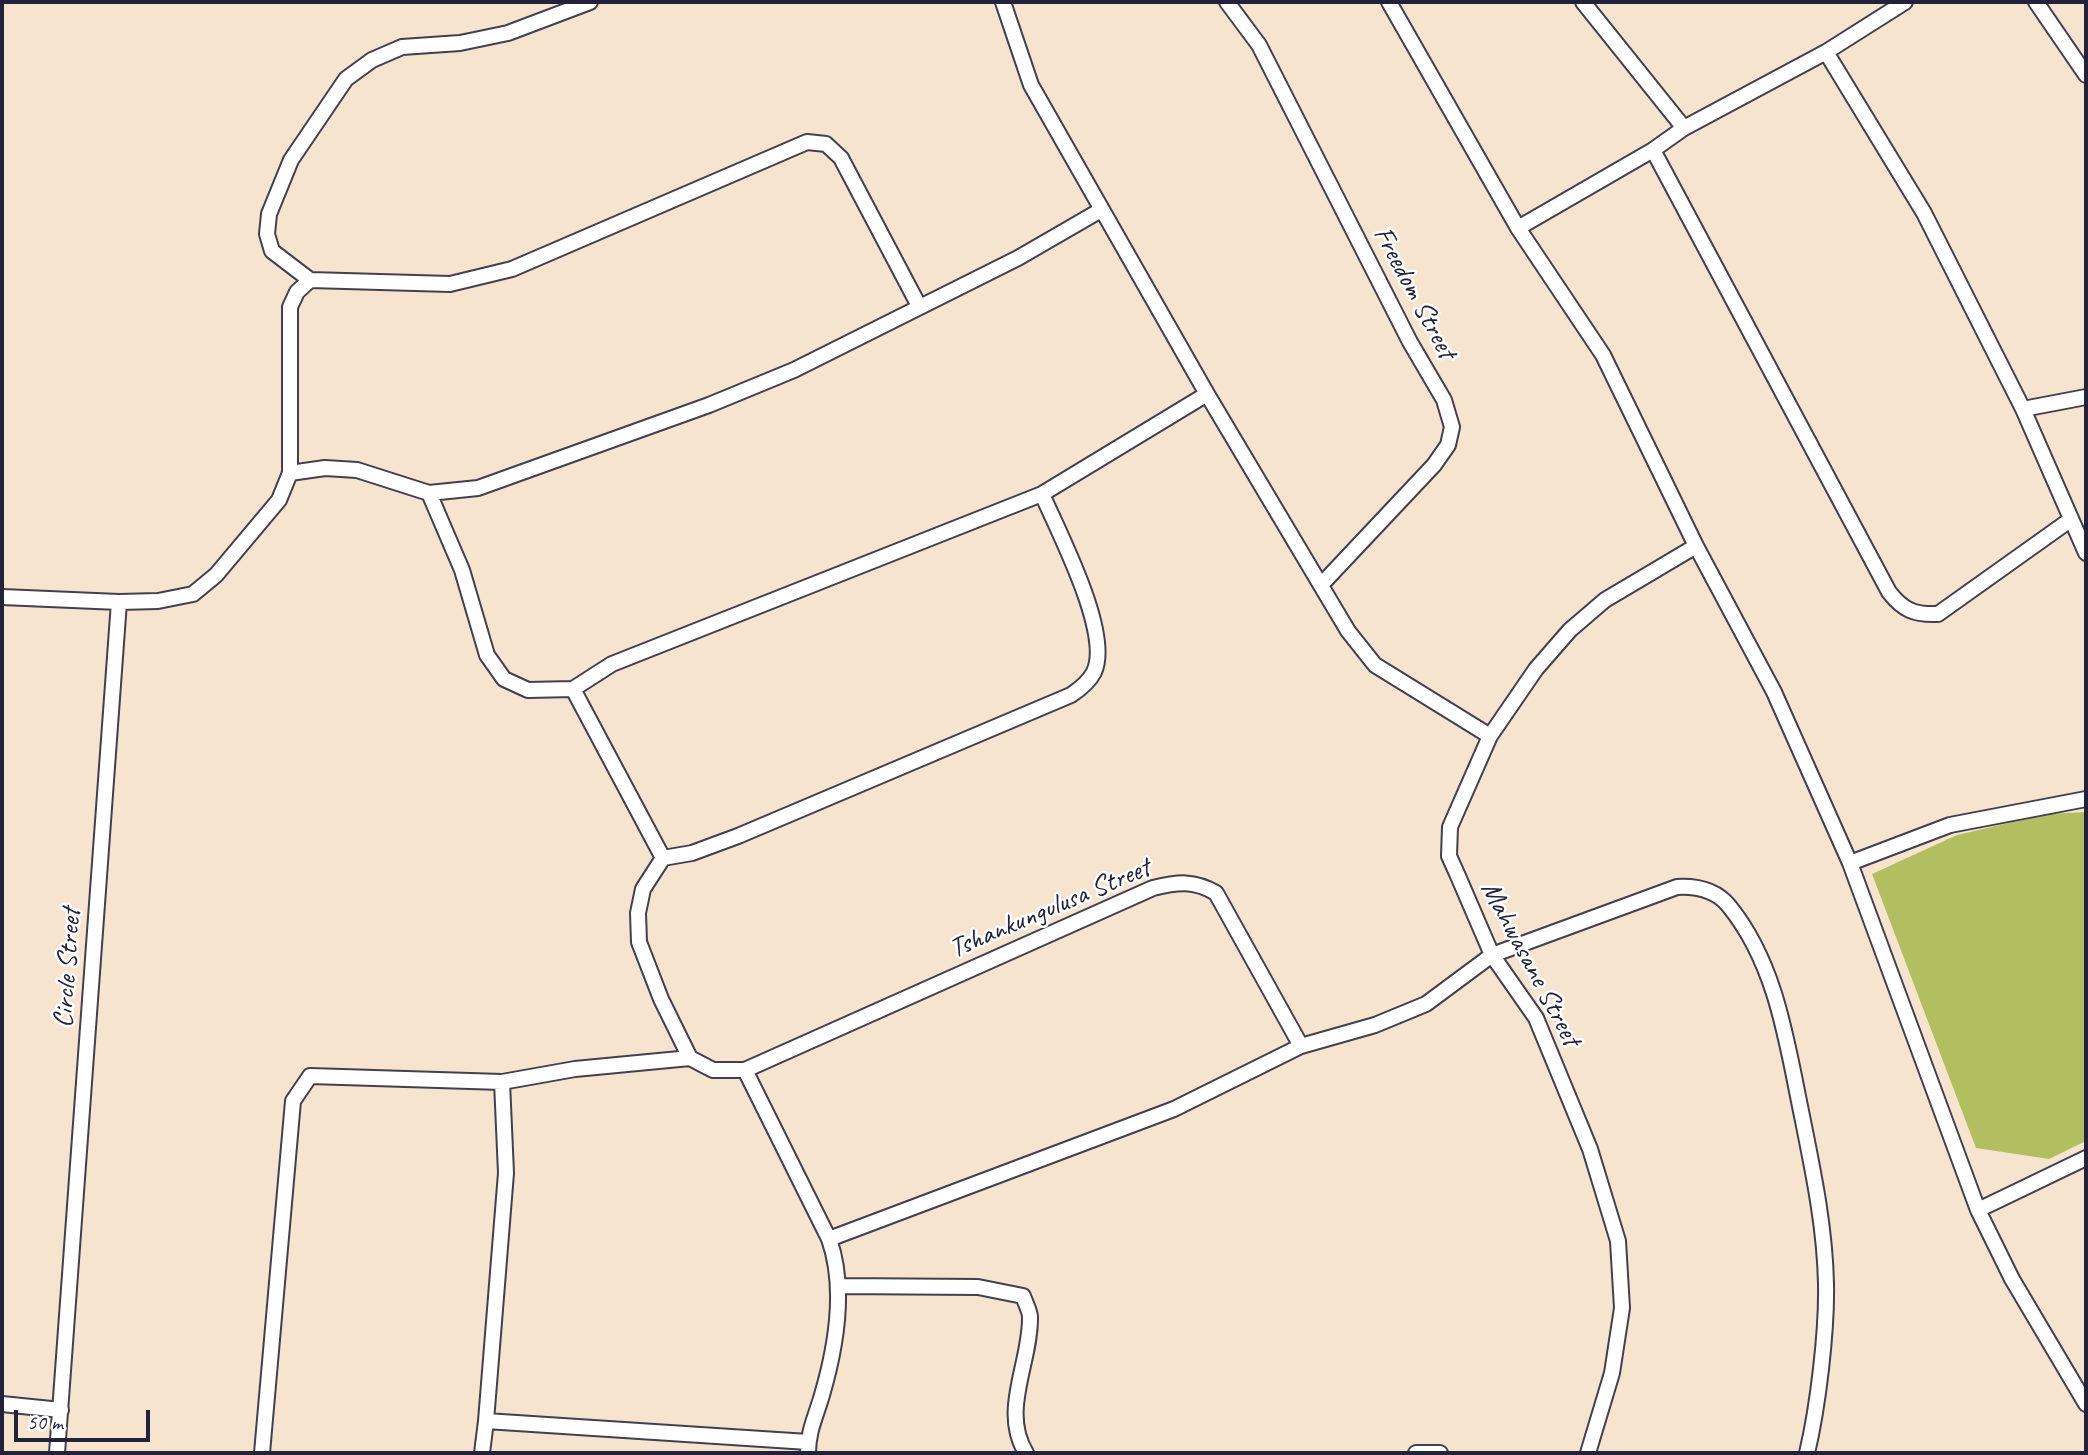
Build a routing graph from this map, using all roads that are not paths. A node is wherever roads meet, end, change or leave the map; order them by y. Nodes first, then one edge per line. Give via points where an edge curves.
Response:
1 (590, 2) edge
2 (1003, 2) edge
3 (1227, 2) edge
4 (1389, 2) edge
5 (1583, 2) edge
6 (1905, 2) edge
7 (2036, 2) edge
8 (1826, 52) junction
9 (2086, 75) edge
10 (1684, 128) junction
11 (1653, 150) junction
12 (1101, 210) junction
13 (1518, 228) junction
14 (310, 280) junction
15 (919, 306) junction
16 (1207, 394) junction
17 (2086, 397) edge
18 (2023, 409) junction
19 (290, 473) junction
20 (429, 493) junction
21 (1042, 494) junction
22 (2070, 520) junction
23 (1696, 546) junction
24 (2086, 553) edge
25 (1321, 585) junction
26 (2, 597) edge
27 (119, 602) junction
28 (573, 689) junction
29 (1490, 736) junction
30 (2086, 799) edge
31 (663, 858) junction
32 (1850, 863) junction
33 (1492, 955) junction
34 (1301, 1046) junction
35 (690, 1058) junction
36 (745, 1070) junction
37 (502, 1082) junction
38 (2086, 1157) edge
39 (1978, 1210) junction
40 (829, 1239) junction
41 (839, 1286) junction
42 (2, 1404) edge
43 (2086, 1404) edge
44 (61, 1410) junction
45 (486, 1421) junction
46 (808, 1448) edge
47 (57, 1453) edge
48 (262, 1453) edge
49 (482, 1453) edge
50 (1026, 1453) edge
51 (1416, 1453) edge
52 (1440, 1453) edge
53 (1588, 1453) edge
54 (1807, 1453) edge

1 - 14 street via 508,33 460,43 402,47 372,60 346,79 291,160 269,214 267,234 272,251
2 - 12 street via 1031,85
3 - 25 street, Freedom Street via 1259,45 1444,400 1452,427 1448,445 1434,465
4 - 13 street
5 - 10 street
6 - 8 street
7 - 9 street
8 - 10 street
8 - 18 street via 1924,213
10 - 11 street
11 - 13 street
11 - 22 street via 1889,592 1902,608 1919,615 1938,614
12 - 15 street via 1018,258
12 - 16 street
13 - 23 street via 1602,355
14 - 15 street via 450,284 512,269 807,142 826,144 841,158
14 - 19 street via 290,307
15 - 20 street via 794,370 709,405 478,488
16 - 21 street
16 - 25 street
17 - 18 street
18 - 22 street
19 - 20 street via 357,470
19 - 27 street via 279,500 261,525 216,575 192,594
20 - 28 street via 461,570 487,655 504,679 528,690
21 - 28 street via 612,664
21 - 31 street via 1096,623 1095,671 1086,684 1071,695 738,836
22 - 24 street
23 - 29 street, Mahwasane Street via 1605,600 1570,630 1536,669
23 - 32 street via 1774,692
25 - 29 street via 1348,631 1375,664
26 - 27 street
27 - 44 street, Circle Street
28 - 31 street
29 - 33 street, Mahwasane Street via 1450,827 1450,856
30 - 32 street via 1950,825
31 - 35 street via 643,889 639,942
32 - 39 street
33 - 34 street via 1426,1004 1375,1025
33 - 53 street, Mahwasane Street via 1536,1018 1590,1149 1618,1241 1620,1321 1612,1373
33 - 54 street via 1676,887 1713,893 1729,905 1778,1002 1821,1209 1826,1285
34 - 36 street, Tshankungulusa Street via 1216,893 1200,883 1178,882 1153,888
34 - 40 street via 1174,1109
35 - 36 street via 713,1070
35 - 37 street via 575,1069
36 - 40 street
37 - 45 street via 506,1173
37 - 48 street via 310,1076 293,1101
38 - 39 street
39 - 43 street via 2012,1279
40 - 41 street
41 - 46 street via 830,1362
41 - 50 street via 978,1287 1023,1296 1030,1316 1015,1414 1016,1438
42 - 44 street
44 - 47 street, Circle Street
45 - 46 street
45 - 49 street
51 - 52 street

